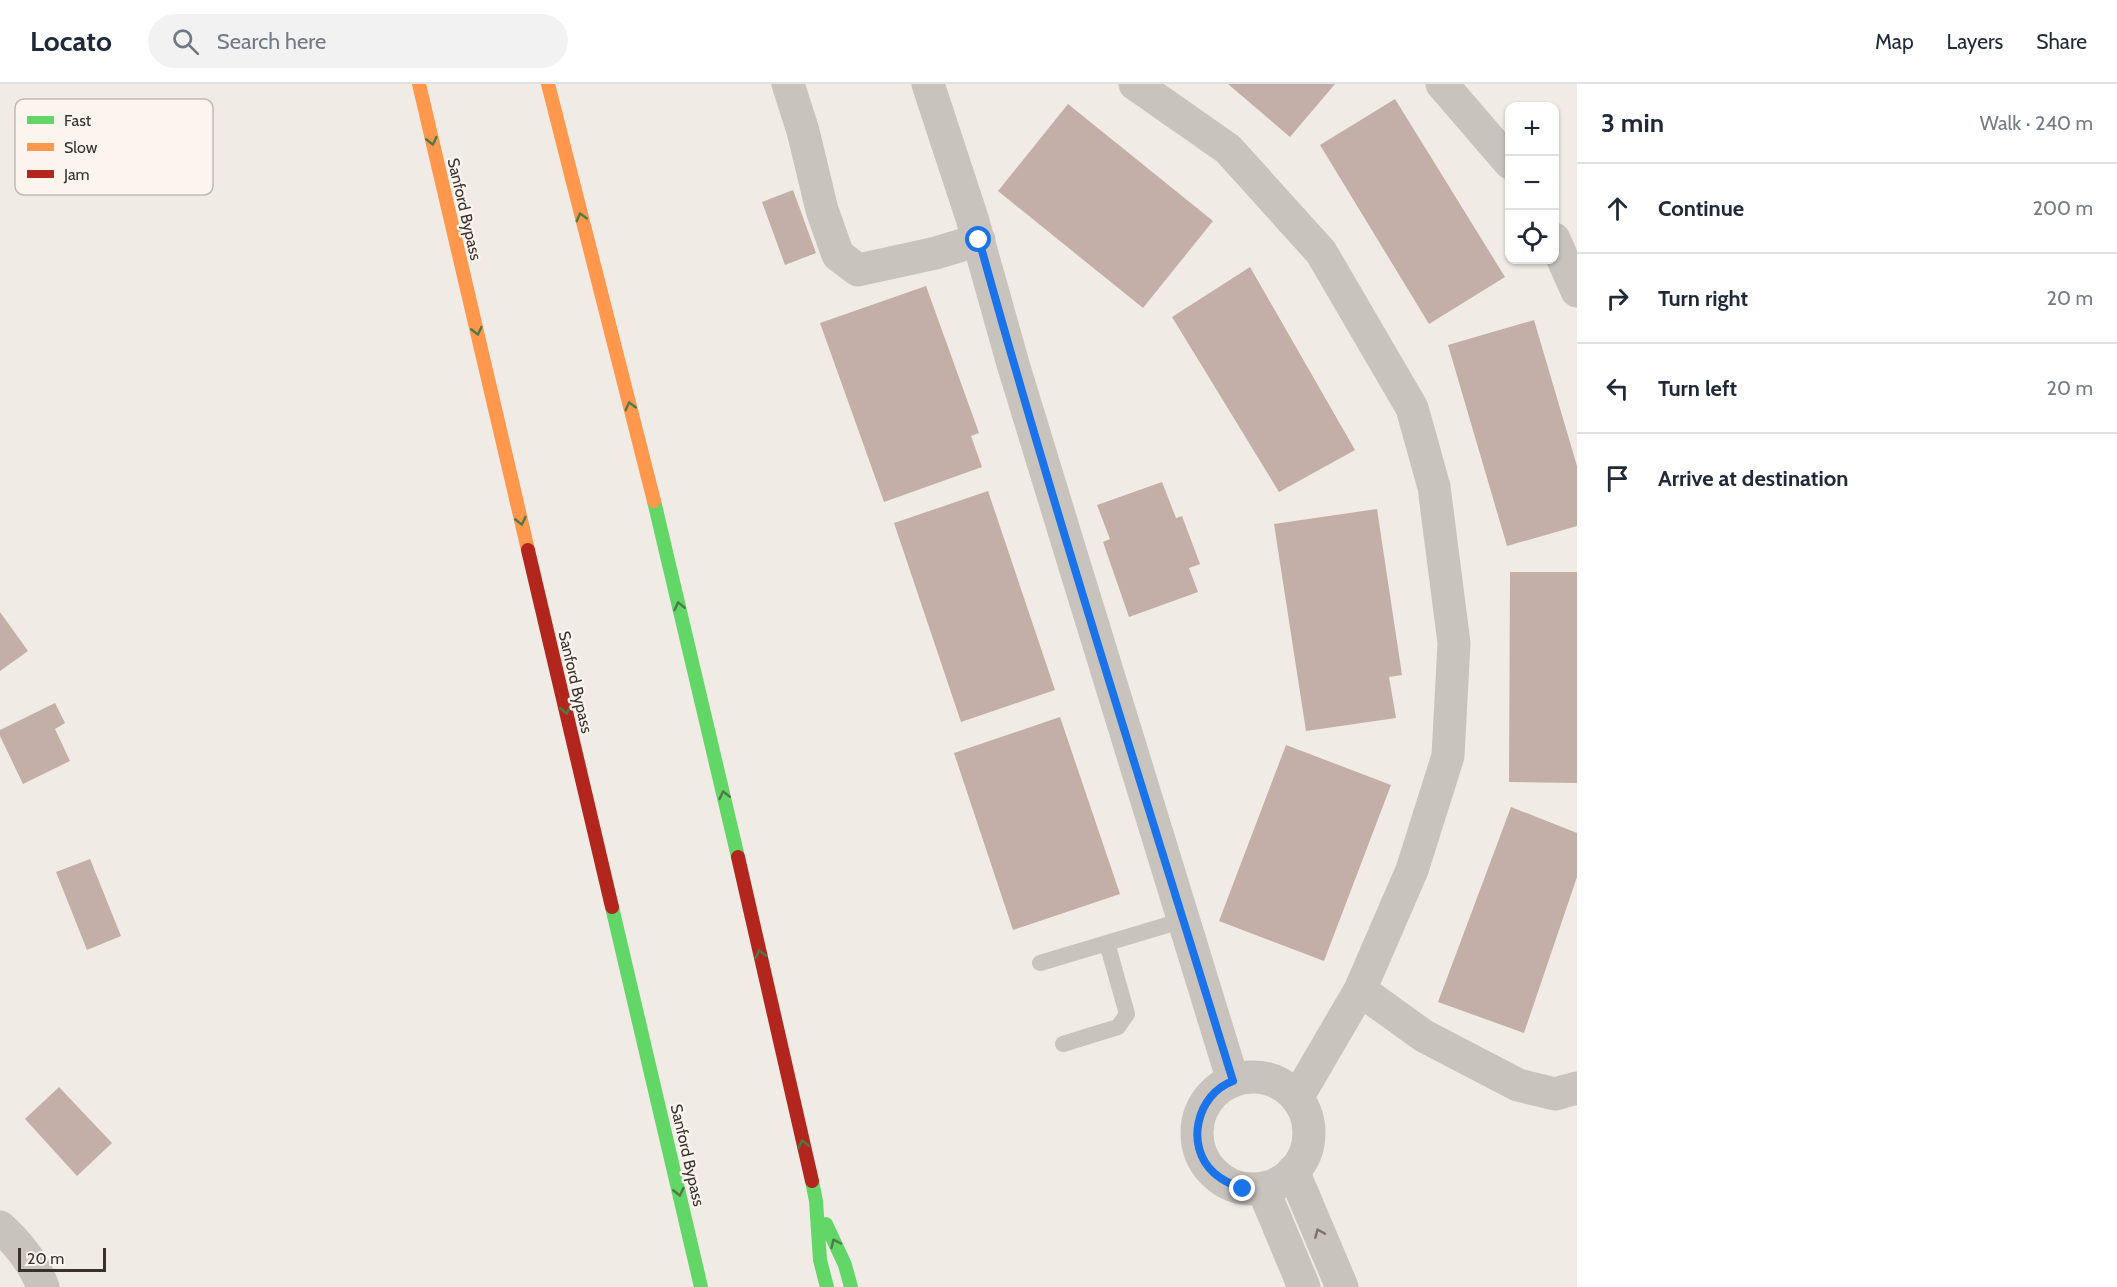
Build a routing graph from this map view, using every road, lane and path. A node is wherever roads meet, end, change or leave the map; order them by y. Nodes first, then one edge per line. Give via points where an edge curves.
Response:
1 (419, 84) edge
2 (548, 84) edge
3 (788, 84) edge
4 (928, 84) edge
5 (1135, 84) edge
6 (1442, 84) edge
7 (1505, 158) edge
8 (979, 240) junction
9 (1559, 250) edge
10 (1577, 291) edge
11 (1184, 920) junction
12 (1107, 943) junction
13 (1040, 963) dead end
14 (1360, 990) junction
15 (638, 1012) junction
16 (1063, 1044) dead end
17 (1233, 1081) junction
18 (1577, 1088) edge
19 (1297, 1098) junction
20 (1293, 1172) junction
21 (1263, 1189) junction
22 (816, 1201) junction
23 (0, 1227) edge
24 (673, 1230) dead end
25 (44, 1287) edge
26 (701, 1287) edge
27 (826, 1287) edge
28 (851, 1287) edge
29 (1304, 1287) edge
30 (1342, 1287) edge

1 -> 15 highway, Sanford Bypass
22 -> 2 highway via 645,462
3 - 8 street via 838,255 858,270
4 - 8 street
5 - 14 street via 1228,149 1321,252 1412,408 1434,487 1454,643 1448,756 1412,870
6 - 7 street
8 - 11 street via 1016,375
9 - 10 street
11 - 12 lane
11 - 17 street
12 - 13 lane
12 - 16 lane via 1127,1014 1118,1027
14 - 18 street via 1424,1036 1518,1084 1555,1094
14 - 19 street
15 - 24 highway
15 -> 26 highway, Sanford Bypass
17 - 19 street via 1264,1078 1282,1085
17 - 21 street via 1212,1094 1203,1108 1197,1142 1213,1173 1227,1183 1243,1189
19 - 20 street via 1306,1115 1309,1134 1306,1153
20 - 21 street
30 -> 20 street
21 - 29 street
22 - 27 highway
28 -> 22 highway
23 - 25 street via 15,1240

